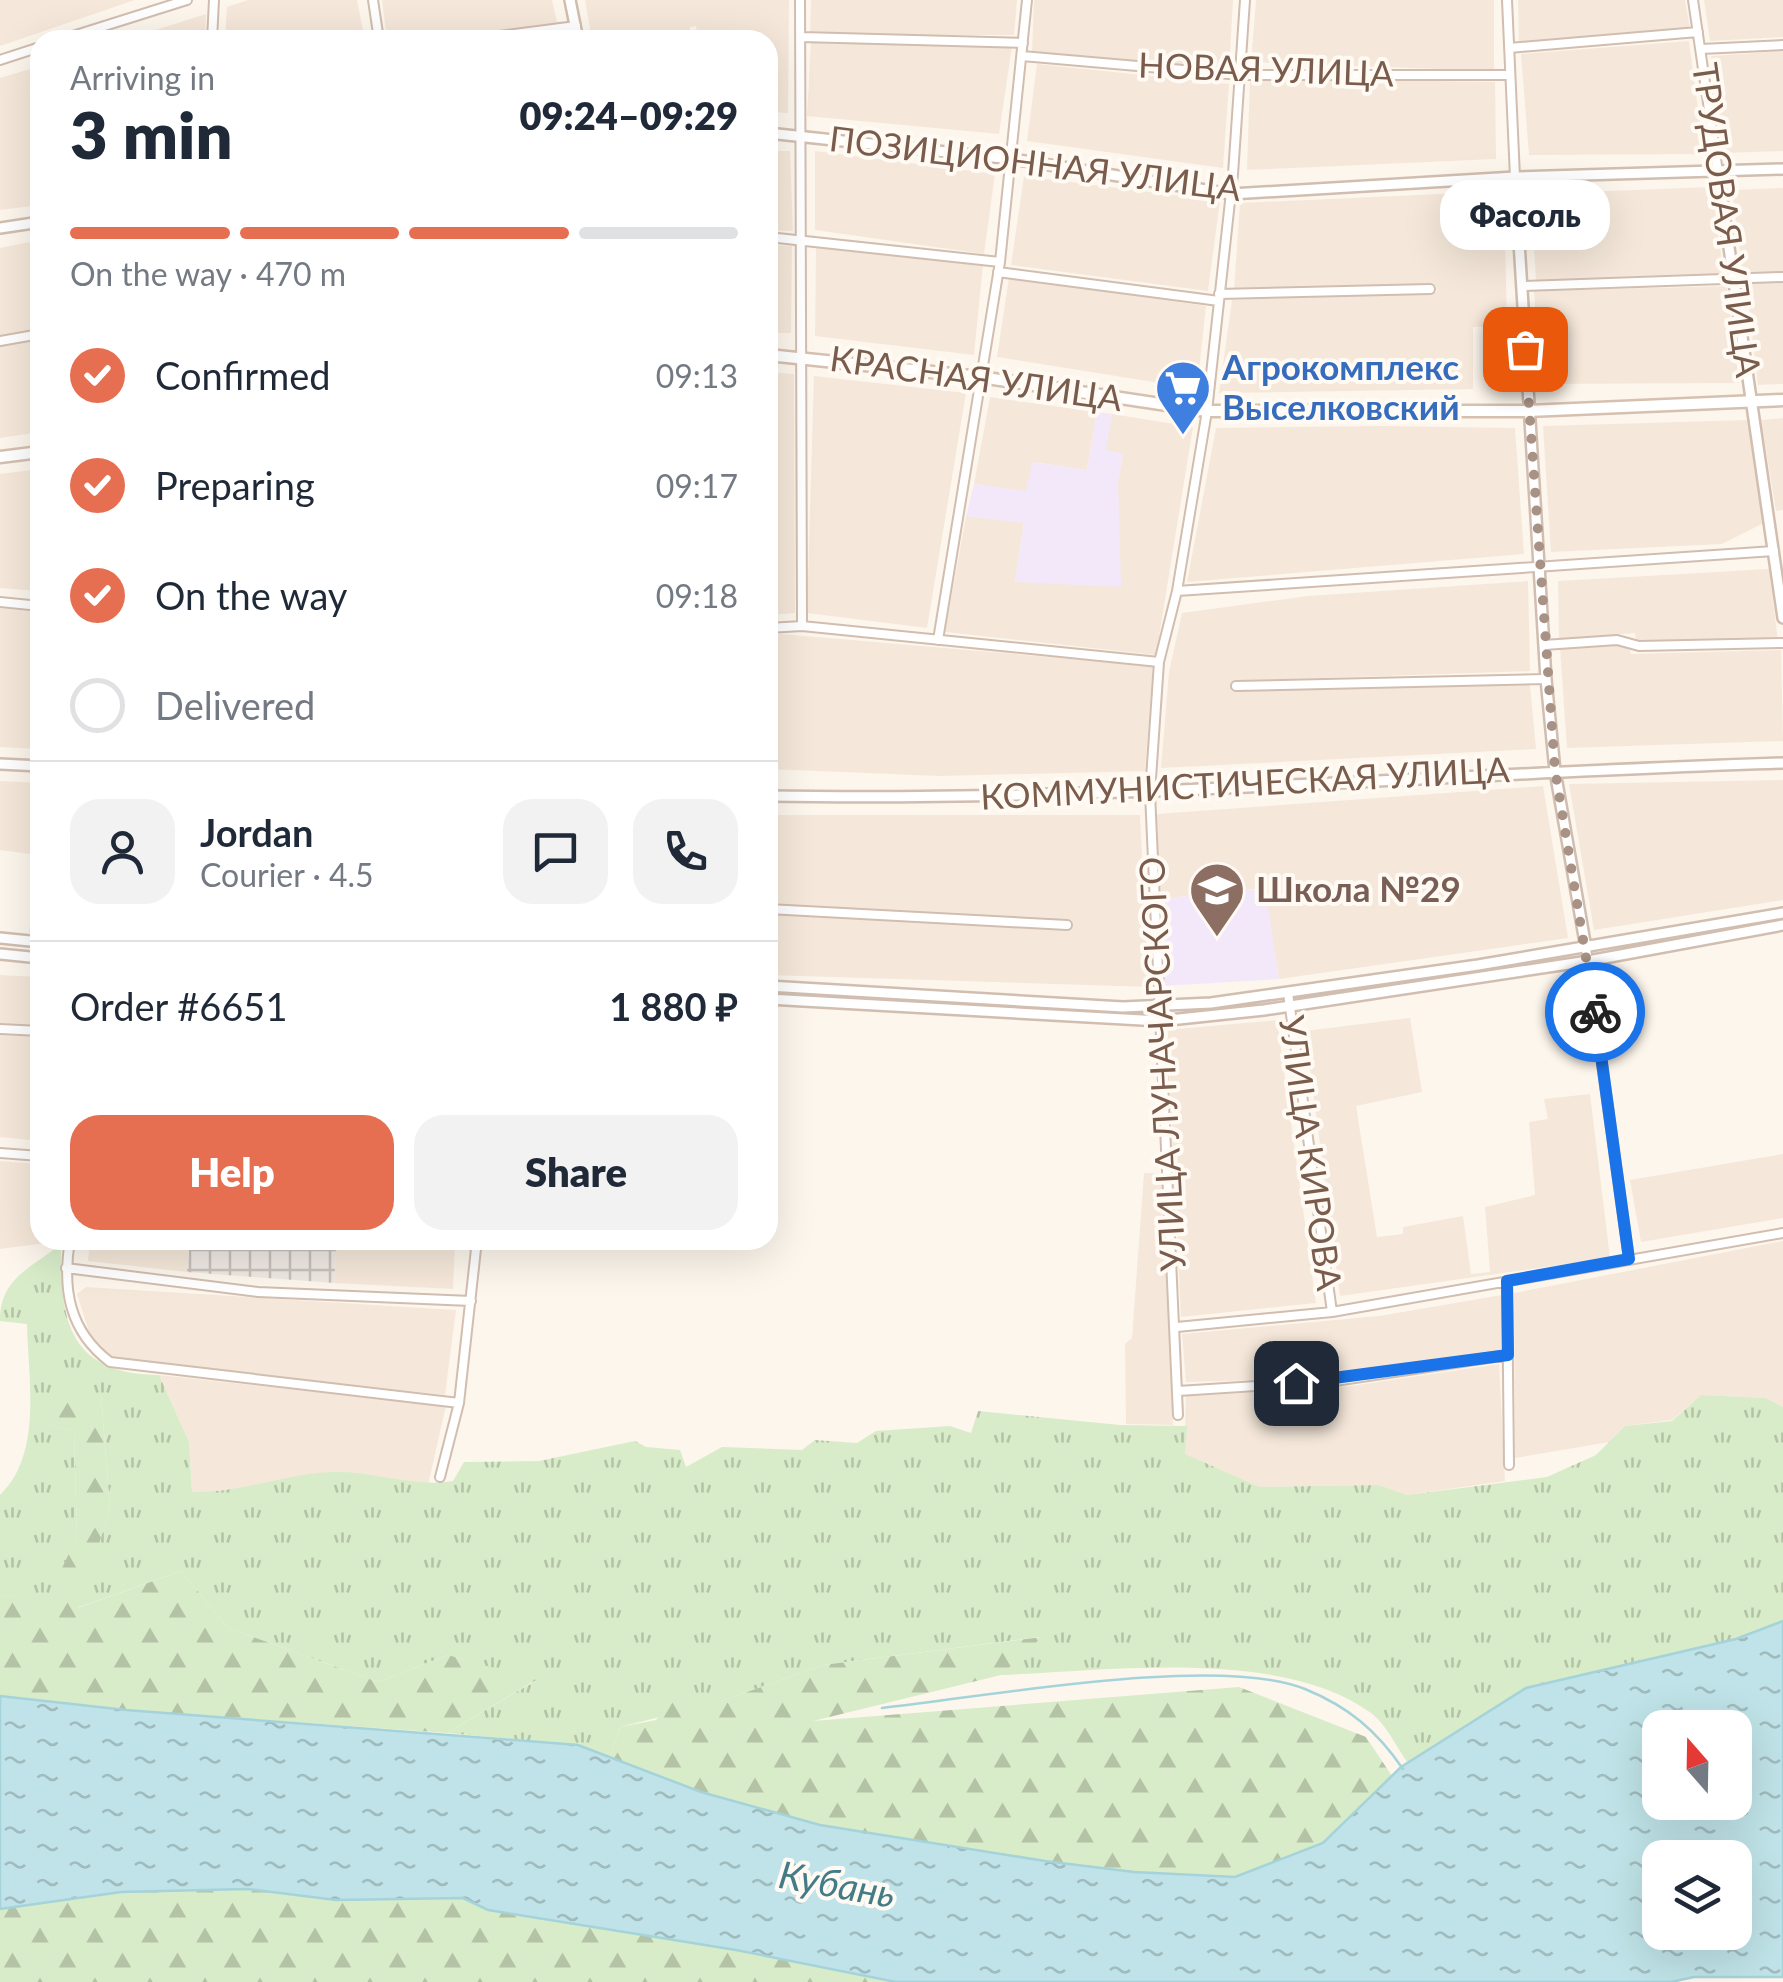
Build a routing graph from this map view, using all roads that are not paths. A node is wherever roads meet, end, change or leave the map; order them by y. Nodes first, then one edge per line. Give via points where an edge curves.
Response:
1 (188, 0) edge
2 (214, 0) edge
3 (373, 0) edge
4 (570, 0) edge
5 (800, 0) edge
6 (1027, 0) edge
7 (1245, 0) edge
8 (1507, 0) edge
9 (1694, 0) edge
10 (576, 26) junction
11 (92, 30) edge
12 (212, 30) edge
13 (378, 30) edge
14 (545, 30) edge
15 (577, 30) edge
16 (1698, 32) junction
17 (801, 37) junction
18 (1024, 42) junction
19 (1783, 45) edge
20 (1509, 48) junction
21 (1701, 49) junction
22 (30, 50) edge
23 (1022, 56) junction
24 (0, 60) edge
25 (1241, 75) junction
26 (1510, 76) junction
27 (778, 134) edge
28 (802, 135) junction
29 (1012, 159) junction
30 (1783, 169) edge
31 (1718, 172) junction
32 (1515, 176) junction
33 (1231, 194) junction
34 (30, 224) edge
35 (0, 228) edge
36 (778, 238) edge
37 (798, 239) junction
38 (999, 267) junction
39 (1783, 278) edge
40 (1735, 280) junction
41 (1522, 286) junction
42 (1430, 288) dead end
43 (1219, 298) junction
44 (30, 336) edge
45 (0, 341) edge
46 (778, 355) edge
47 (798, 356) junction
48 (980, 377) junction
49 (1783, 400) edge
50 (1752, 401) junction
51 (1207, 411) junction
52 (1528, 411) junction
53 (30, 453) edge
54 (0, 457) edge
55 (1777, 524) edge
56 (1774, 551) junction
57 (1540, 566) junction
58 (1176, 592) junction
59 (0, 602) edge
60 (30, 605) edge
61 (1783, 618) edge
62 (802, 626) junction
63 (778, 627) edge
64 (938, 640) junction
65 (1783, 643) edge
66 (1544, 645) junction
67 (1159, 662) junction
68 (1546, 679) junction
69 (1236, 686) dead end
70 (1783, 763) edge
71 (0, 764) edge
72 (30, 766) edge
73 (1555, 770) junction
74 (1150, 793) junction
75 (778, 796) edge
76 (778, 910) edge
77 (1783, 913) edge
78 (1066, 924) dead end
79 (1783, 926) edge
80 (0, 938) edge
81 (30, 941) edge
82 (1586, 948) junction
83 (0, 954) edge
84 (30, 957) edge
85 (1588, 961) junction
86 (778, 987) edge
87 (1288, 993) junction
88 (778, 1000) edge
89 (1160, 1006) junction
90 (1290, 1006) junction
91 (1160, 1020) junction
92 (0, 1029) edge
93 (30, 1030) edge
94 (0, 1152) edge
95 (30, 1155) edge
96 (1783, 1233) edge
97 (69, 1250) edge
98 (476, 1250) edge
99 (1629, 1259) junction
100 (66, 1268) junction
101 (1507, 1281) junction
102 (471, 1300) junction
103 (1332, 1312) junction
104 (1176, 1327) junction
105 (1508, 1355) junction
106 (1178, 1391) junction
107 (459, 1403) junction
108 (1178, 1415) dead end
109 (1509, 1465) dead end
110 (440, 1477) dead end

1 - 11 street
2 - 12 street
3 - 13 street
4 - 10 street
5 - 17 street
6 - 18 street
7 - 25 street, УЛИЦА ЛУНАЧАРСКОГО
8 - 20 street
9 - 16 street, ТРУДОВАЯ УЛИЦА
10 - 14 street
10 - 15 street
16 - 20 street
16 - 21 street, ТРУДОВАЯ УЛИЦА
17 - 18 street
17 - 28 street
18 - 23 street
19 - 21 street
20 - 26 street
21 - 31 street, ТРУДОВАЯ УЛИЦА
22 - 24 street
23 - 25 street, НОВАЯ УЛИЦА
23 - 29 street
25 - 26 street, НОВАЯ УЛИЦА
25 - 33 street, УЛИЦА ЛУНАЧАРСКОГО
26 - 32 street
27 - 28 street, ПОЗИЦИОННАЯ УЛИЦА
28 - 29 street, ПОЗИЦИОННАЯ УЛИЦА
28 - 37 street
29 - 33 street, ПОЗИЦИОННАЯ УЛИЦА
29 - 38 street
30 - 31 street, ПОЗИЦИОННАЯ УЛИЦА
31 - 32 street, ПОЗИЦИОННАЯ УЛИЦА
31 - 40 street, ТРУДОВАЯ УЛИЦА
32 - 33 street, ПОЗИЦИОННАЯ УЛИЦА
32 - 41 street
33 - 43 street, УЛИЦА ЛУНАЧАРСКОГО
34 - 35 street
36 - 37 street
37 - 38 street
37 - 47 street
38 - 43 street
38 - 48 street
39 - 40 street
40 - 41 street
40 - 50 street, ТРУДОВАЯ УЛИЦА
41 - 52 street
42 - 43 street
43 - 51 street, УЛИЦА ЛУНАЧАРСКОГО
44 - 45 street
46 - 47 main road, КРАСНАЯ УЛИЦА
47 - 48 main road, КРАСНАЯ УЛИЦА
47 - 62 street
48 - 51 main road, КРАСНАЯ УЛИЦА
48 - 64 street
49 - 50 main road, КРАСНАЯ УЛИЦА
50 - 52 main road, КРАСНАЯ УЛИЦА
50 - 55 street, ТРУДОВАЯ УЛИЦА
51 - 52 main road, КРАСНАЯ УЛИЦА
51 - 58 street, УЛИЦА ЛУНАЧАРСКОГО
52 - 57 street
53 - 54 main road
55 - 56 street, ТРУДОВАЯ УЛИЦА
56 - 57 street
56 - 61 street, ТРУДОВАЯ УЛИЦА
57 - 58 street
57 - 66 street
58 - 67 street, УЛИЦА ЛУНАЧАРСКОГО
59 - 60 street
62 - 63 street
62 - 64 street
64 - 67 street
65 - 66 street
66 - 68 street
67 - 74 street, УЛИЦА ЛУНАЧАРСКОГО
68 - 69 street
68 - 73 street
70 - 73 street, КОММУНИСТИЧЕСКАЯ УЛИЦА
71 - 72 street
73 - 74 street, КОММУНИСТИЧЕСКАЯ УЛИЦА
73 - 82 street
74 - 75 street, КОММУНИСТИЧЕСКАЯ УЛИЦА
74 - 89 street, УЛИЦА ЛУНАЧАРСКОГО
76 - 78 street
77 - 82 street
79 - 85 street
80 - 81 street
82 - 85 street
82 - 87 street
83 - 84 street
85 - 90 street
85 - 99 street
86 - 89 street
87 - 89 street
87 - 90 street, УЛИЦА КИРОВА
88 - 91 street
89 - 91 street, УЛИЦА ЛУНАЧАРСКОГО
90 - 91 street
90 - 103 street, УЛИЦА КИРОВА
91 - 104 street, УЛИЦА ЛУНАЧАРСКОГО
92 - 93 street
94 - 95 street
96 - 99 street
97 - 100 street
98 - 102 street
99 - 101 street
100 - 102 street via 258,1292
100 - 107 street via 68,1302 86,1344 110,1362
101 - 103 street
101 - 105 street
102 - 107 street
103 - 104 street
104 - 106 street, УЛИЦА ЛУНАЧАРСКОГО
105 - 106 street via 1335,1381
105 - 109 street
106 - 108 street, УЛИЦА ЛУНАЧАРСКОГО
107 - 110 street

